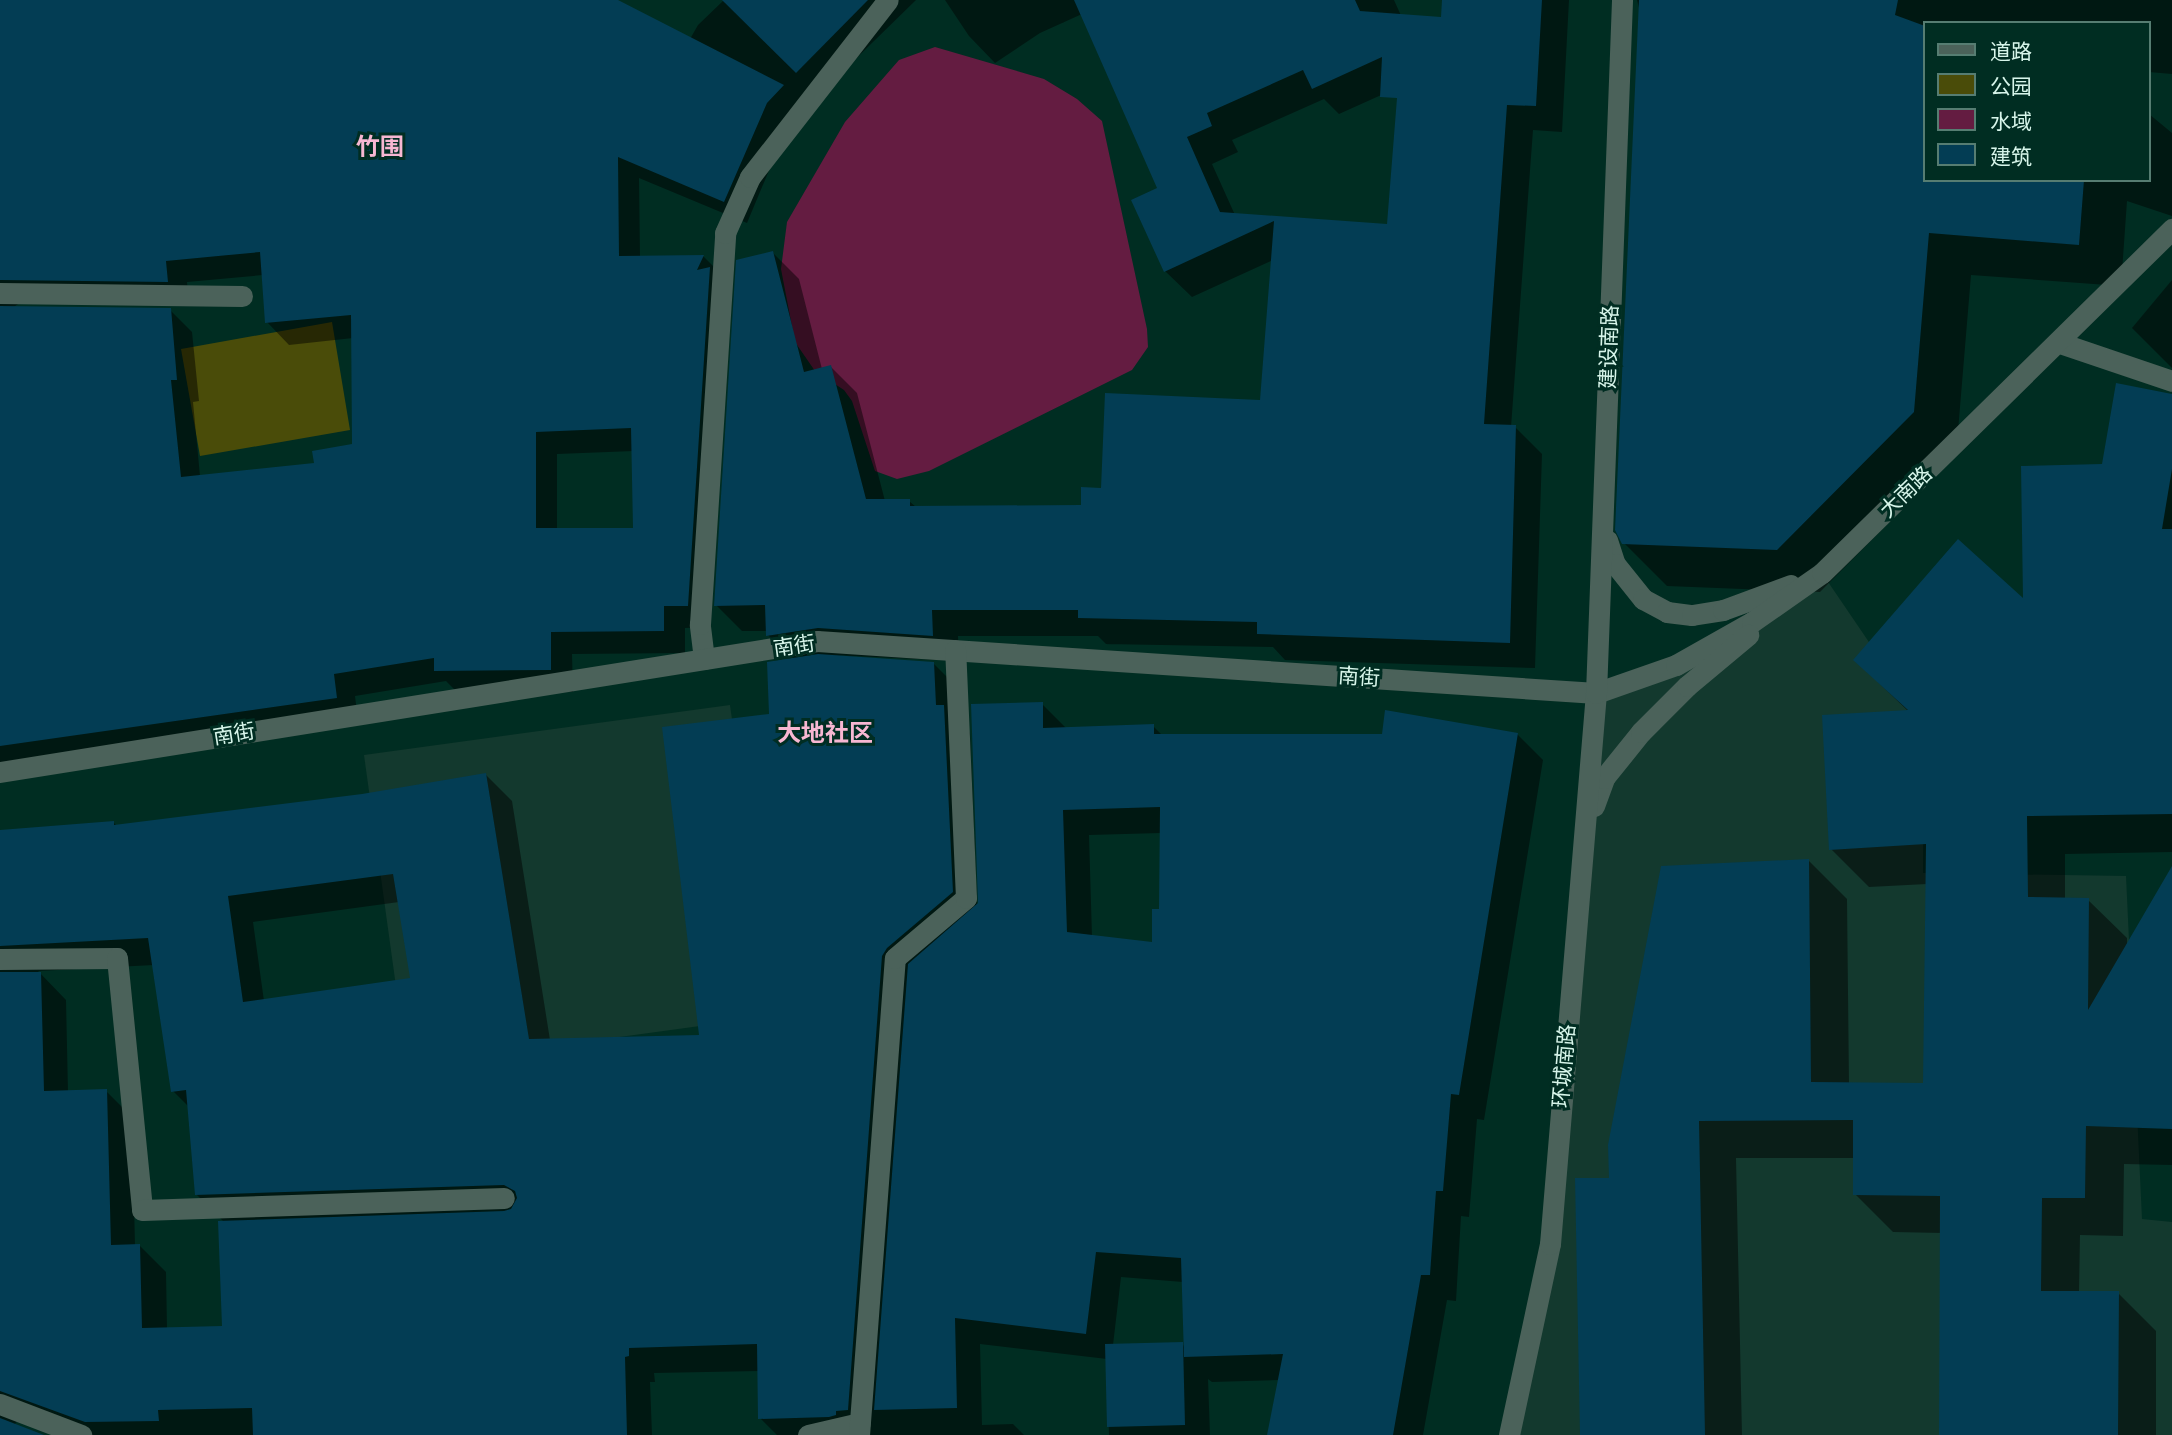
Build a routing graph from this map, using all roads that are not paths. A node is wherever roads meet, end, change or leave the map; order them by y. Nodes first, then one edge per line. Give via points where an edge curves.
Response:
1 (888, 0) edge
2 (1622, 0) edge
3 (2172, 229) edge
4 (0, 293) edge
5 (242, 296) dead end
6 (2060, 343) junction
7 (2172, 381) edge
8 (1603, 525) junction
9 (1822, 573) junction
10 (955, 650) junction
11 (704, 659) junction
12 (1596, 693) junction
13 (0, 772) edge
14 (1582, 855) junction
15 (0, 959) edge
16 (504, 1198) dead end
17 (0, 1404) edge
18 (860, 1429) edge
19 (81, 1435) edge
20 (808, 1435) edge
21 (1509, 1435) edge

1 - 11 street via 750,177 725,233 700,624
2 - 8 street, 建设南路
3 - 6 street, 大南路
4 - 5 street
6 - 7 street
6 - 9 street, 大南路
8 - 9 street via 1615,564 1643,599 1667,612 1692,615 1723,610
8 - 12 street, 建设南路
9 - 12 street, 大南路 via 1752,622 1676,664
9 - 14 street via 1687,686 1641,732 1604,778
10 - 11 street, 南街 via 817,641
10 - 12 street, 南街
10 - 18 street via 966,898 895,958
11 - 13 street, 南街
12 - 14 street, 环城南路
14 - 21 street, 环城南路 via 1550,1244
15 - 16 street via 117,958 142,1210
17 - 19 street
18 - 20 street

